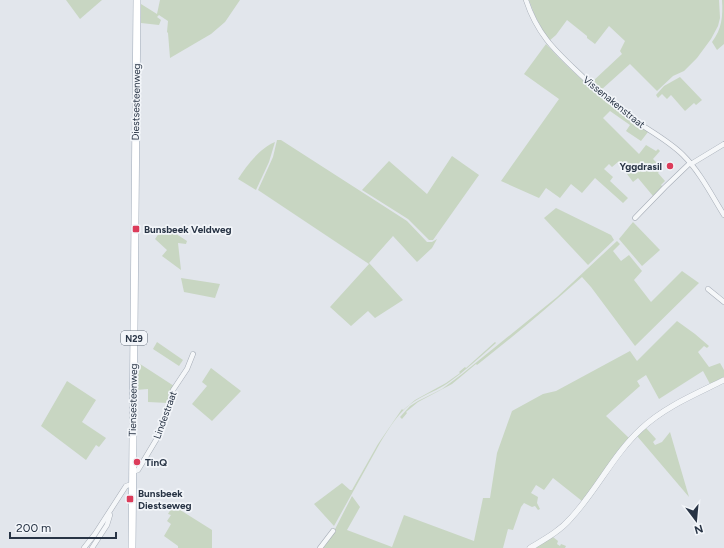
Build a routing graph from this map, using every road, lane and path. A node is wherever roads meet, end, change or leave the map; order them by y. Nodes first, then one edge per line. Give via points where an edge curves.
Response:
1 (137, 0) edge
2 (526, 0) edge
3 (724, 144) edge
4 (691, 163) junction
5 (135, 203) joint
6 (724, 215) edge
7 (635, 218) dead end
8 (708, 289) dead end
9 (724, 302) edge
10 (193, 354) dead end
11 (724, 380) edge
12 (132, 472) junction
13 (132, 484) junction
14 (110, 511) junction
15 (333, 531) dead end
16 (84, 548) edge
17 (92, 548) edge
18 (132, 548) edge
19 (320, 548) edge
20 (530, 548) edge

1 - 5 main road, Diestsesteenweg / N29
2 - 4 street, Vissenakenstraat via 538,27 557,53 618,108 672,145
3 - 4 street
4 - 6 street, Vissenakenstraat
4 - 7 street
5 - 12 main road, Tiensesteenweg / N29
8 - 9 street
10 - 12 street, Lindestraat via 187,369 173,390 159,435 138,470
11 - 20 street via 647,423 572,517 557,531
12 - 13 main road, Tiensesteenweg / N29
13 - 14 street via 126,486
13 - 18 main road, Tiensesteenweg / N29
14 - 16 street
14 - 17 street via 108,522
15 - 19 street

